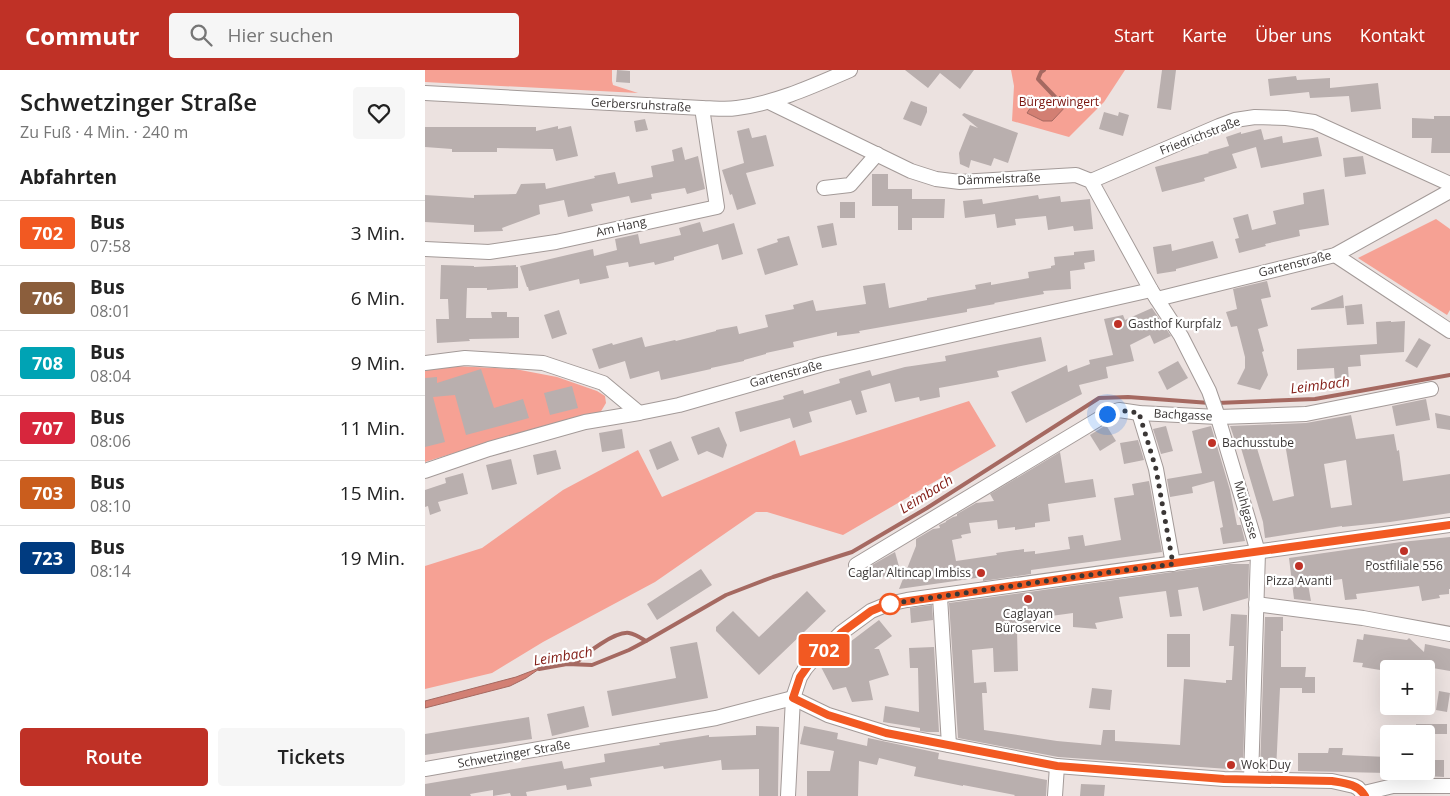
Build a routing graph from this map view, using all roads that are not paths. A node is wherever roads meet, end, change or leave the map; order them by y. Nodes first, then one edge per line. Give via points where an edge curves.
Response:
1 (850, 70) edge
2 (425, 93) edge
3 (769, 102) junction
4 (702, 108) junction
5 (877, 154) junction
6 (1091, 182) junction
7 (1450, 184) edge
8 (824, 188) dead end
9 (1450, 191) edge
10 (425, 249) edge
11 (1335, 255) junction
12 (1154, 294) junction
13 (1449, 331) edge
14 (425, 363) edge
15 (1431, 389) dead end
16 (1139, 413) junction
17 (639, 414) junction
18 (1217, 414) junction
19 (425, 471) edge
20 (1450, 525) edge
21 (1258, 552) junction
22 (1173, 564) junction
23 (856, 565) dead end
24 (940, 597) junction
25 (1256, 604) junction
26 (1450, 634) edge
27 (793, 698) junction
28 (949, 746) junction
29 (1057, 766) junction
30 (425, 769) edge
31 (1251, 779) junction
32 (1450, 786) edge
33 (1365, 794) edge
34 (789, 796) edge
35 (1055, 796) edge

1 - 3 street, Gerbersruhstraße
2 - 4 street, Gerbersruhstraße
3 - 4 street, Gerbersruhstraße via 735,109
3 - 5 street, Dämmelstraße
4 - 10 street, Am Hang via 717,207 556,242 489,252
5 - 6 street, Dämmelstraße via 936,179 960,182 1077,175
5 - 8 street via 850,184
6 - 7 street, Friedrichstraße via 1219,126 1255,117 1314,122
6 - 12 street
9 - 11 street, Gartenstraße
11 - 12 street, Gartenstraße
11 - 13 street
12 - 17 street, Gartenstraße via 823,364
12 - 18 street, Mühlgasse via 1181,336
14 - 17 street via 465,358 543,363 603,383
15 - 18 street, Bachgasse via 1306,414
16 - 18 street, Bachgasse
16 - 22 street via 1156,469
16 - 23 street, Bachgasse via 1119,410 1107,414
17 - 19 street, Gartenstraße via 585,422
18 - 21 street, Mühlgasse
20 - 21 street
21 - 22 street
21 - 25 street, Mühlgasse
22 - 24 street
24 - 27 street via 888,604 871,611 810,663 800,677
24 - 28 street
25 - 26 street via 1363,618
25 - 31 street, Mühlgasse
27 - 28 street via 828,715 886,733
27 - 30 street, Schwetzinger Straße via 717,718
27 - 34 street
28 - 29 street
29 - 31 street
29 - 35 street
31 - 33 street via 1344,782
32 - 33 street via 1393,786

